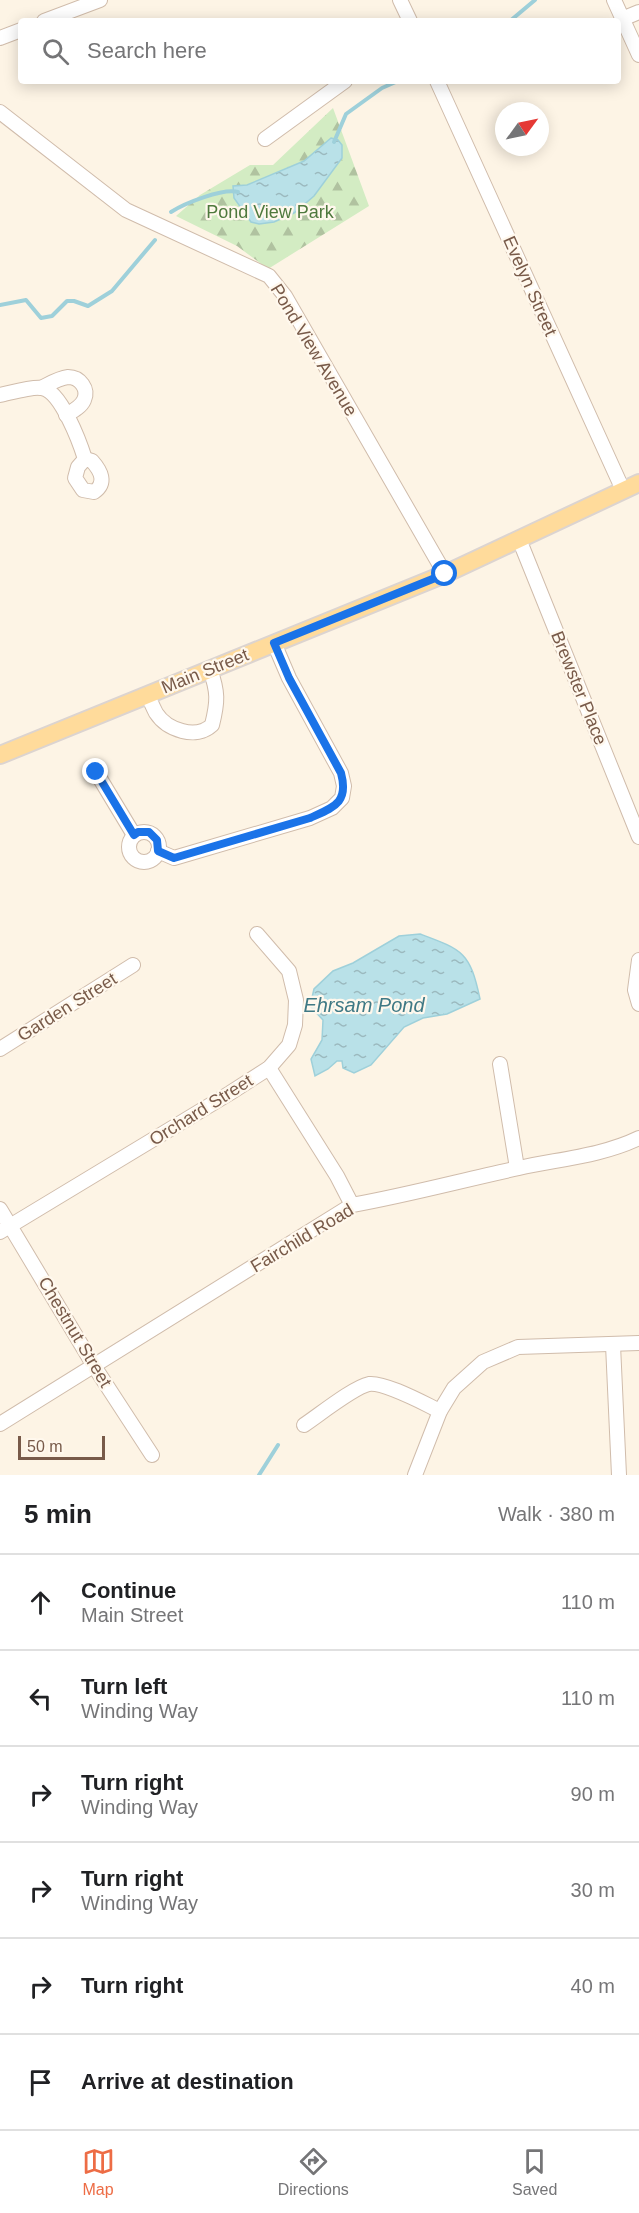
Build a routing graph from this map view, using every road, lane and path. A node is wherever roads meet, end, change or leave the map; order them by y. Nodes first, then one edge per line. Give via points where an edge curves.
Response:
1 (100, 0) edge
2 (400, 0) edge
3 (614, 0) edge
4 (639, 12) edge
5 (52, 18) edge
6 (409, 18) edge
7 (622, 19) junction
8 (18, 31) edge
9 (0, 38) edge
10 (639, 55) edge
11 (341, 84) edge
12 (438, 84) edge
13 (0, 112) edge
14 (265, 139) dead end
15 (41, 387) junction
16 (0, 395) edge
17 (66, 415) junction
18 (85, 459) dead end
19 (639, 483) edge
20 (623, 490) junction
21 (519, 538) junction
22 (445, 574) junction
23 (274, 643) junction
24 (210, 669) junction
25 (148, 695) junction
26 (0, 755) edge
27 (96, 772) dead end
28 (134, 835) junction
29 (639, 837) edge
30 (158, 851) junction
31 (257, 934) dead end
32 (639, 960) edge
33 (134, 965) dead end
34 (639, 1004) edge
35 (0, 1049) edge
36 (500, 1064) dead end
37 (269, 1068) junction
38 (639, 1138) edge
39 (517, 1168) junction
40 (352, 1205) junction
41 (0, 1209) edge
42 (5, 1229) edge
43 (639, 1343) edge
44 (614, 1345) junction
45 (94, 1366) junction
46 (440, 1411) junction
47 (0, 1424) edge
48 (304, 1425) dead end
49 (152, 1455) dead end
50 (415, 1475) edge
51 (619, 1475) edge

1 - 5 street
2 - 6 street
3 - 7 street
4 - 7 street
7 - 10 street
8 - 9 street
11 - 14 street
12 - 20 street, Evelyn Street
13 - 22 street, Pond View Avenue via 126,210 269,276 285,296
15 - 16 street
15 - 17 street via 51,392
15 - 17 street via 69,377 83,384 84,400
17 - 18 street
19 - 20 main road, Main Street
20 - 21 main road, Main Street
21 - 22 main road, Main Street
21 - 29 street, Brewster Place
22 - 23 main road, Main Street
23 - 24 main road, Main Street
23 - 30 street via 341,773 342,798 332,808 310,818 174,858
24 - 25 main road, Main Street
24 - 25 street via 218,700 212,725 202,732 181,731 169,725 157,714
25 - 26 main road, Main Street
27 - 28 street
28 - 30 street via 143,832 154,836
28 - 30 street via 128,849 137,861 152,860
31 - 37 street, Orchard Street via 289,971 296,1000 296,1025 288,1045
32 - 34 street via 635,990
33 - 35 street, Garden Street
36 - 39 street
37 - 40 street
37 - 42 street, Orchard Street
38 - 39 street, Fairchild Road via 620,1147
39 - 40 street, Fairchild Road via 406,1196
40 - 45 street, Fairchild Road
41 - 42 street, Chestnut Street
42 - 45 street, Chestnut Street
43 - 44 street
44 - 46 street via 518,1347 483,1362 454,1388
44 - 51 street
45 - 47 street, Fairchild Road
45 - 49 street, Chestnut Street
46 - 48 street via 388,1388 369,1384
46 - 50 street

